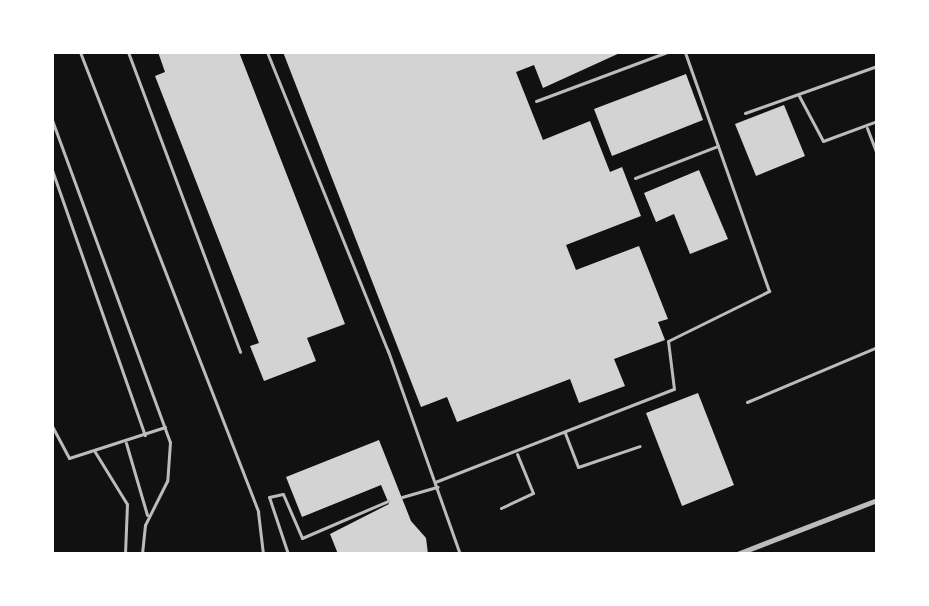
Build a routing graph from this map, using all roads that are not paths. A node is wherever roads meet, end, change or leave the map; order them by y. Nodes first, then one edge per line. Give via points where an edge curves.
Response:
1 (80, 52) edge
2 (128, 52) edge
3 (267, 52) edge
4 (667, 52) edge
5 (685, 52) edge
6 (877, 66) edge
7 (798, 94) junction
8 (536, 101) dead end
9 (745, 113) dead end
10 (52, 120) edge
11 (877, 121) edge
12 (866, 126) junction
13 (718, 146) junction
14 (877, 154) edge
15 (52, 170) edge
16 (635, 178) dead end
17 (877, 347) edge
18 (240, 352) dead end
19 (747, 402) dead end
20 (52, 426) edge
21 (165, 427) junction
22 (565, 433) junction
23 (145, 435) junction
24 (126, 443) junction
25 (640, 446) dead end
26 (95, 452) junction
27 (517, 454) junction
28 (435, 482) junction
29 (438, 487) junction
30 (402, 497) dead end
31 (877, 500) edge
32 (388, 501) dead end
33 (501, 508) dead end
34 (147, 518) junction
35 (125, 554) edge
36 (142, 554) edge
37 (263, 554) edge
38 (288, 554) edge
39 (460, 554) edge
40 (737, 554) edge

1 - 37 lane via 258,512
2 - 18 lane
3 - 28 lane
4 - 8 lane
5 - 13 lane
6 - 7 lane
7 - 9 lane
7 - 12 lane via 819,140
10 - 21 lane
11 - 12 lane
12 - 14 lane
13 - 16 lane
13 - 22 lane via 769,291 668,341 674,389
15 - 23 lane
17 - 19 lane
20 - 26 lane via 65,456
21 - 23 lane
21 - 34 lane via 171,461
22 - 25 lane via 578,467
22 - 27 lane
23 - 24 lane
24 - 26 lane
24 - 34 lane via 142,479
26 - 35 lane via 127,504
27 - 28 lane
27 - 33 lane via 533,493
28 - 29 lane
29 - 30 lane
29 - 39 lane
31 - 40 street
32 - 38 lane via 302,538 278,492 266,501
34 - 36 lane

